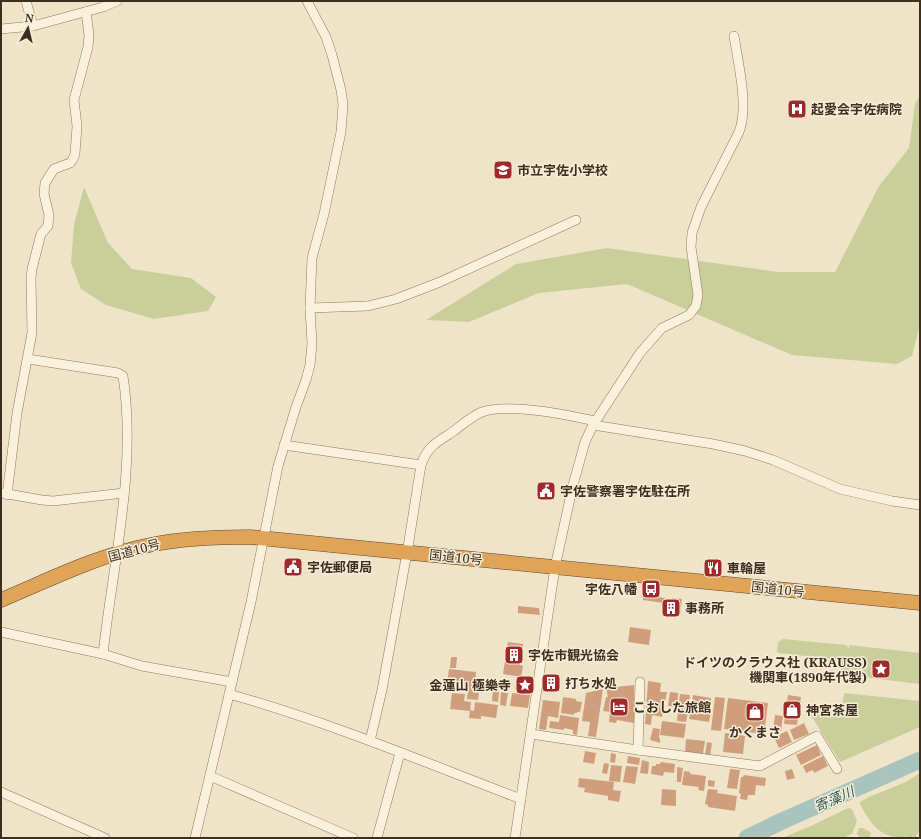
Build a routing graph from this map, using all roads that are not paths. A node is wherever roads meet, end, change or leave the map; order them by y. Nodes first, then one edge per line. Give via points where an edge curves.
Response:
1 (26, 1) edge
2 (117, 1) edge
3 (307, 1) edge
4 (86, 12) junction
5 (33, 26) junction
6 (1, 29) edge
7 (734, 36) dead end
8 (576, 220) dead end
9 (310, 308) junction
10 (28, 359) junction
11 (594, 423) junction
12 (284, 445) junction
13 (421, 465) junction
14 (124, 493) junction
15 (4, 494) edge
16 (920, 505) edge
17 (264, 538) junction
18 (407, 552) junction
19 (117, 554) junction
20 (555, 567) junction
21 (1, 600) edge
22 (920, 603) edge
23 (1, 632) edge
24 (103, 654) junction
25 (232, 682) junction
26 (640, 682) dead end
27 (229, 694) junction
28 (531, 734) junction
29 (370, 741) junction
30 (638, 750) junction
31 (400, 753) junction
32 (837, 769) dead end
33 (210, 776) junction
34 (1, 792) edge
35 (521, 799) junction
36 (105, 838) edge
37 (195, 838) edge
38 (353, 838) edge
39 (378, 838) edge
40 (515, 838) edge

1 - 5 street
2 - 4 street
3 - 9 street via 326,37 332,55 341,90 343,118 329,191 312,258
4 - 5 street
4 - 10 street via 88,47 74,100 77,126 75,154 70,163 54,169 46,183 44,194 49,215 48,226 41,234 32,269 32,333
5 - 6 street
7 - 11 street via 743,101 742,120 693,229 691,247 698,295 696,306 689,315 659,331 640,353
8 - 9 street via 440,282 396,299 368,306
9 - 12 street via 310,365
10 - 14 street via 118,373 123,376 128,423
10 - 15 street
11 - 13 street via 522,409 483,412 436,442 429,448
11 - 16 street via 745,451 840,488
11 - 20 street via 585,442 573,485
12 - 13 street
12 - 17 street
13 - 18 street
14 - 15 street via 53,501
14 - 19 street
17 - 18 highway, 国道10号
17 - 19 highway, 国道10号 via 196,538 148,545
17 - 25 street
18 - 20 highway, 国道10号
18 - 29 street
19 - 21 highway, 国道10号
19 - 24 street
20 - 22 highway, 国道10号
20 - 28 street
23 - 24 street
24 - 25 street via 142,666
25 - 27 street
26 - 30 street
27 - 29 street via 290,712
27 - 33 street
28 - 30 street
28 - 35 street
29 - 31 street
30 - 32 street via 760,766 817,736
31 - 35 street
31 - 39 street
33 - 37 street
33 - 38 street
34 - 36 street
35 - 40 street

